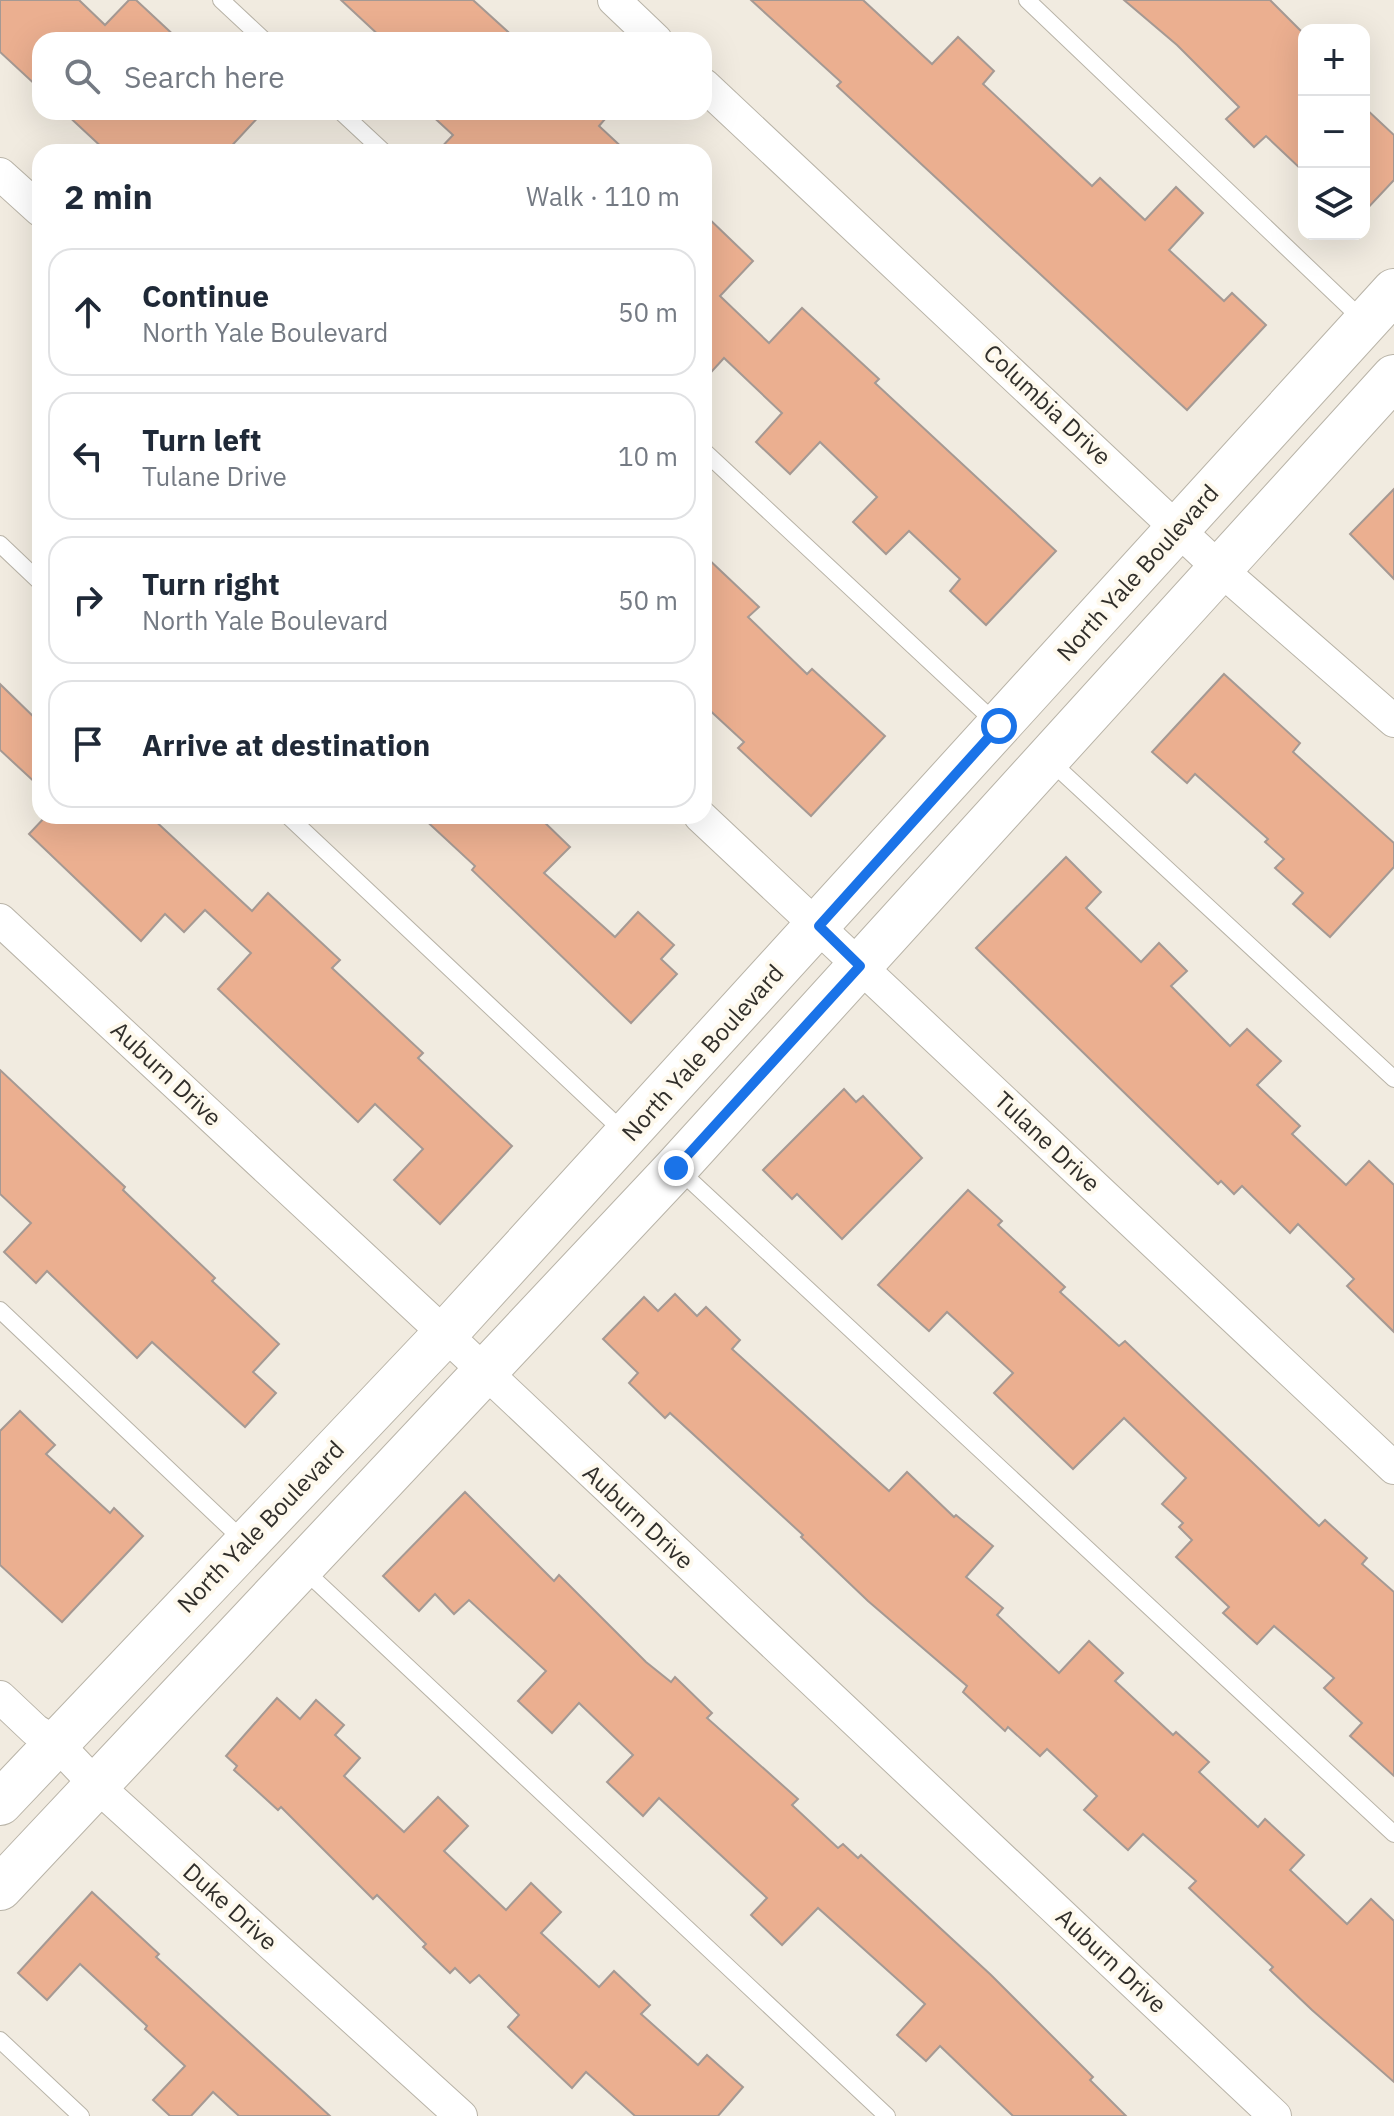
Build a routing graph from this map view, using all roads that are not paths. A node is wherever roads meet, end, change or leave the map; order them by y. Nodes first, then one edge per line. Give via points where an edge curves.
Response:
1 (221, 0) edge
2 (614, 0) edge
3 (1027, 0) edge
4 (255, 32) edge
5 (648, 32) edge
6 (712, 92) edge
7 (350, 120) edge
8 (375, 144) edge
9 (0, 174) edge
10 (32, 203) edge
11 (1380, 307) edge
12 (1394, 377) edge
13 (712, 458) edge
14 (1179, 528) junction
15 (0, 544) edge
16 (1220, 569) junction
17 (32, 574) edge
18 (1394, 721) edge
19 (999, 726) junction
20 (1048, 759) junction
21 (297, 824) edge
22 (709, 824) edge
23 (0, 920) edge
24 (819, 926) junction
25 (860, 966) junction
26 (1394, 1079) edge
27 (627, 1135) junction
28 (676, 1168) junction
29 (0, 1310) edge
30 (445, 1334) junction
31 (484, 1372) junction
32 (1394, 1468) edge
33 (246, 1543) junction
34 (301, 1567) junction
35 (0, 1697) edge
36 (56, 1743) junction
37 (96, 1785) junction
38 (0, 1803) edge
39 (1394, 1834) edge
40 (0, 1888) edge
41 (0, 2040) edge
42 (81, 2116) edge
43 (461, 2116) edge
44 (887, 2116) edge
45 (1275, 2116) edge

1 - 4 lane
2 - 5 street
3 - 11 lane
6 - 14 street, Columbia Drive
7 - 8 lane
9 - 10 street
11 - 14 street, North Yale Boulevard
12 - 16 street
13 - 19 lane
14 - 16 street, Columbia Drive
14 - 19 street, North Yale Boulevard
15 - 17 lane
16 - 18 street, Columbia Drive
16 - 20 street
19 - 24 street, North Yale Boulevard
20 - 25 street
20 - 26 lane
21 - 27 lane
22 - 24 street, Tulane Drive
23 - 30 street, Auburn Drive
24 - 25 street, Tulane Drive
24 - 27 street, North Yale Boulevard
25 - 28 street
25 - 32 street, Tulane Drive
27 - 30 street, North Yale Boulevard
28 - 31 street
28 - 39 lane
29 - 33 lane
30 - 31 street, Auburn Drive
30 - 33 street, North Yale Boulevard
31 - 34 street
31 - 45 street, Auburn Drive
33 - 36 street, North Yale Boulevard
34 - 37 street
34 - 44 lane
35 - 36 street, Duke Drive
36 - 37 street, Duke Drive
36 - 38 street, North Yale Boulevard
37 - 40 street
37 - 43 street, Duke Drive
41 - 42 lane

